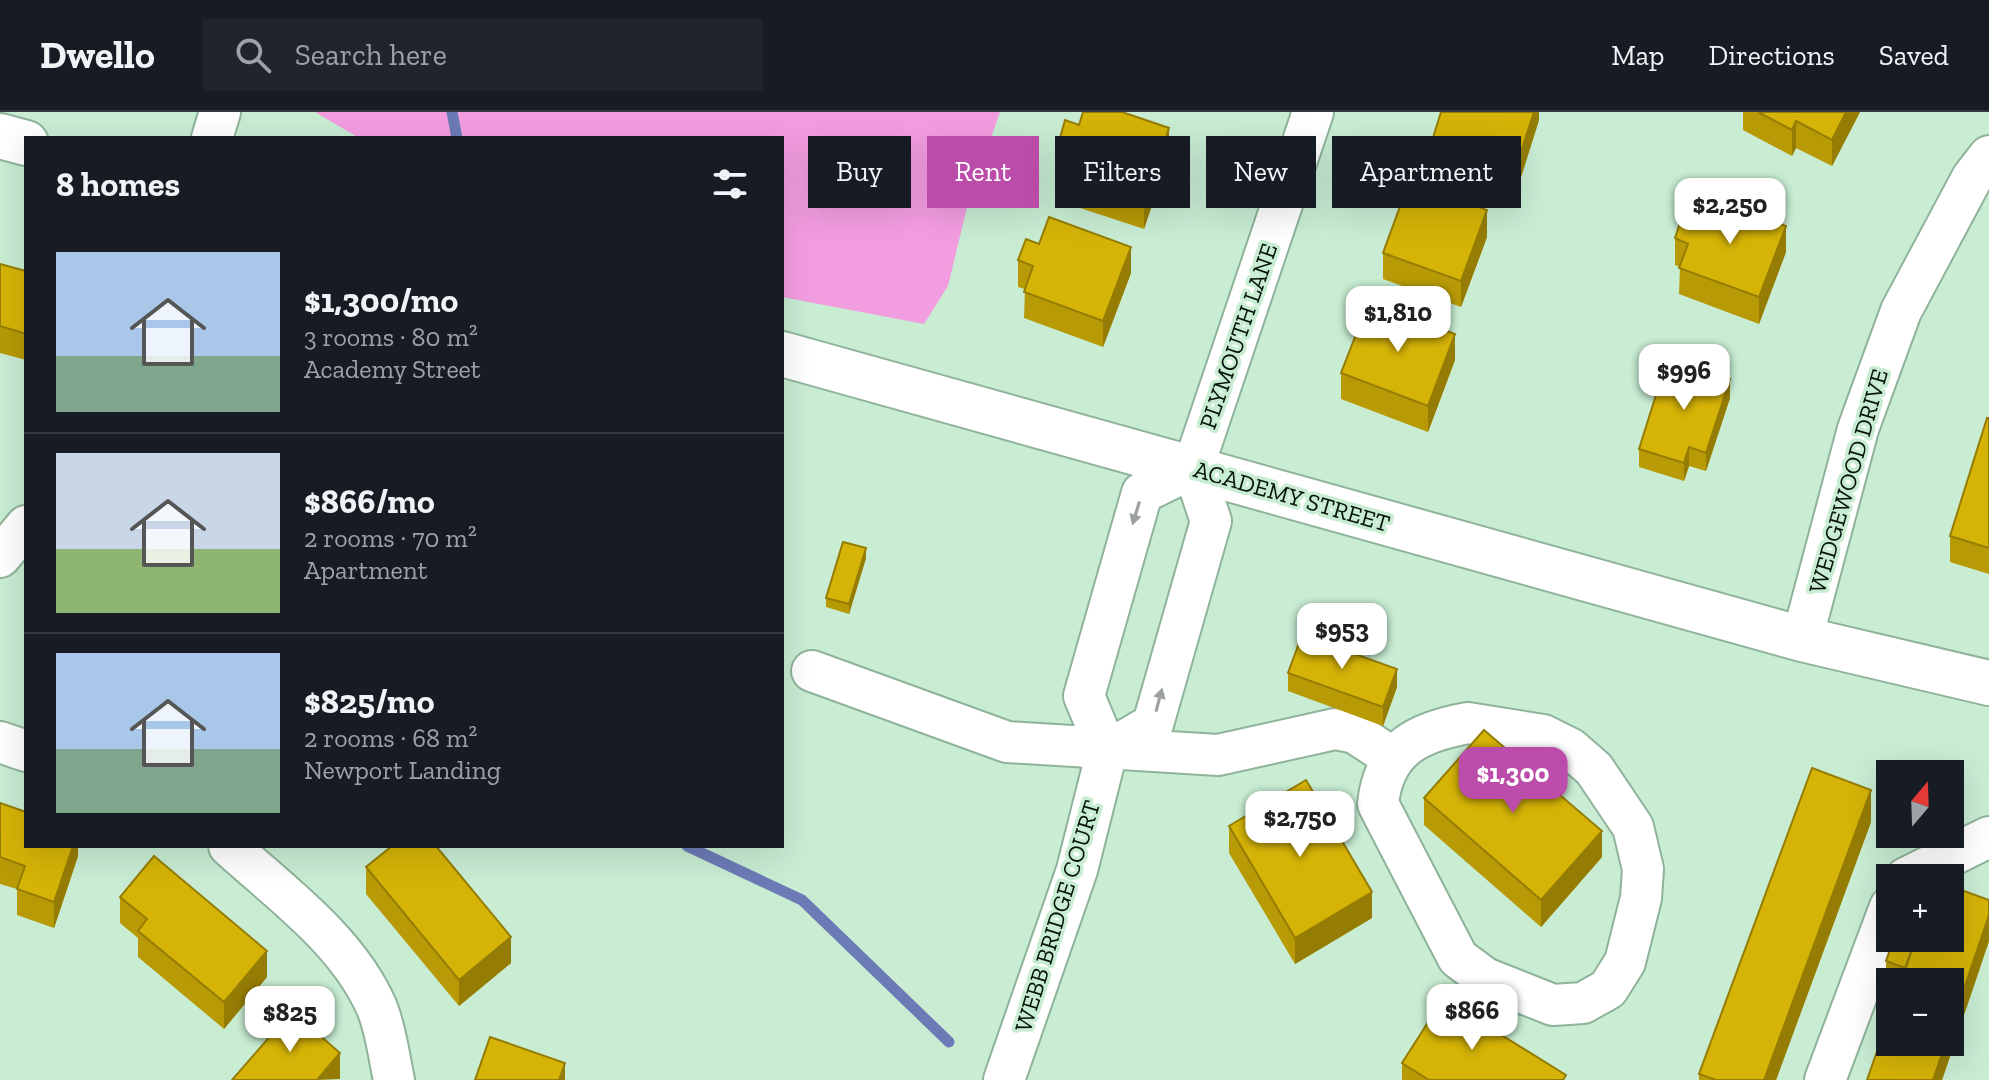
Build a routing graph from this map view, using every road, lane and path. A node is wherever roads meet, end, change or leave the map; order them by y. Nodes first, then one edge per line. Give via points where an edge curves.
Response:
1 (220, 112) edge
2 (1313, 112) edge
3 (0, 136) edge
4 (213, 136) edge
5 (24, 142) edge
6 (1989, 156) edge
7 (784, 355) edge
8 (1193, 468) junction
9 (24, 528) edge
10 (0, 557) edge
11 (1802, 639) junction
12 (812, 671) dead end
13 (1989, 683) edge
14 (0, 742) edge
15 (24, 750) edge
16 (1107, 751) junction
17 (1393, 758) junction
18 (1989, 837) edge
19 (231, 848) edge
20 (1934, 864) edge
21 (1876, 944) edge
22 (394, 1080) edge
23 (1004, 1080) edge
24 (1825, 1080) edge

1 - 4 street
2 - 8 street, PLYMOUTH LANE
3 - 5 street
6 - 11 street, WEDGEWOOD DRIVE via 1901,311 1858,429
7 - 8 street, ACADEMY STREET
8 - 11 street, ACADEMY STREET
16 -> 8 street via 1153,724 1211,521
8 -> 16 street via 1142,493 1137,508 1084,696
9 - 10 street
11 - 13 street, ACADEMY STREET
12 - 16 street via 1007,742
14 - 15 street
16 - 17 street via 1218,755 1335,729 1355,733
16 - 23 street, WEBB BRIDGE COURT via 1077,870
17 - 17 street via 1426,731 1468,723 1543,735 1594,769 1633,827 1643,869 1625,962 1608,989 1583,1003 1553,1005 1485,978 1458,958 1378,804 1380,782
18 - 20 street
19 - 22 street via 334,943 360,976 378,1010
21 - 24 street

